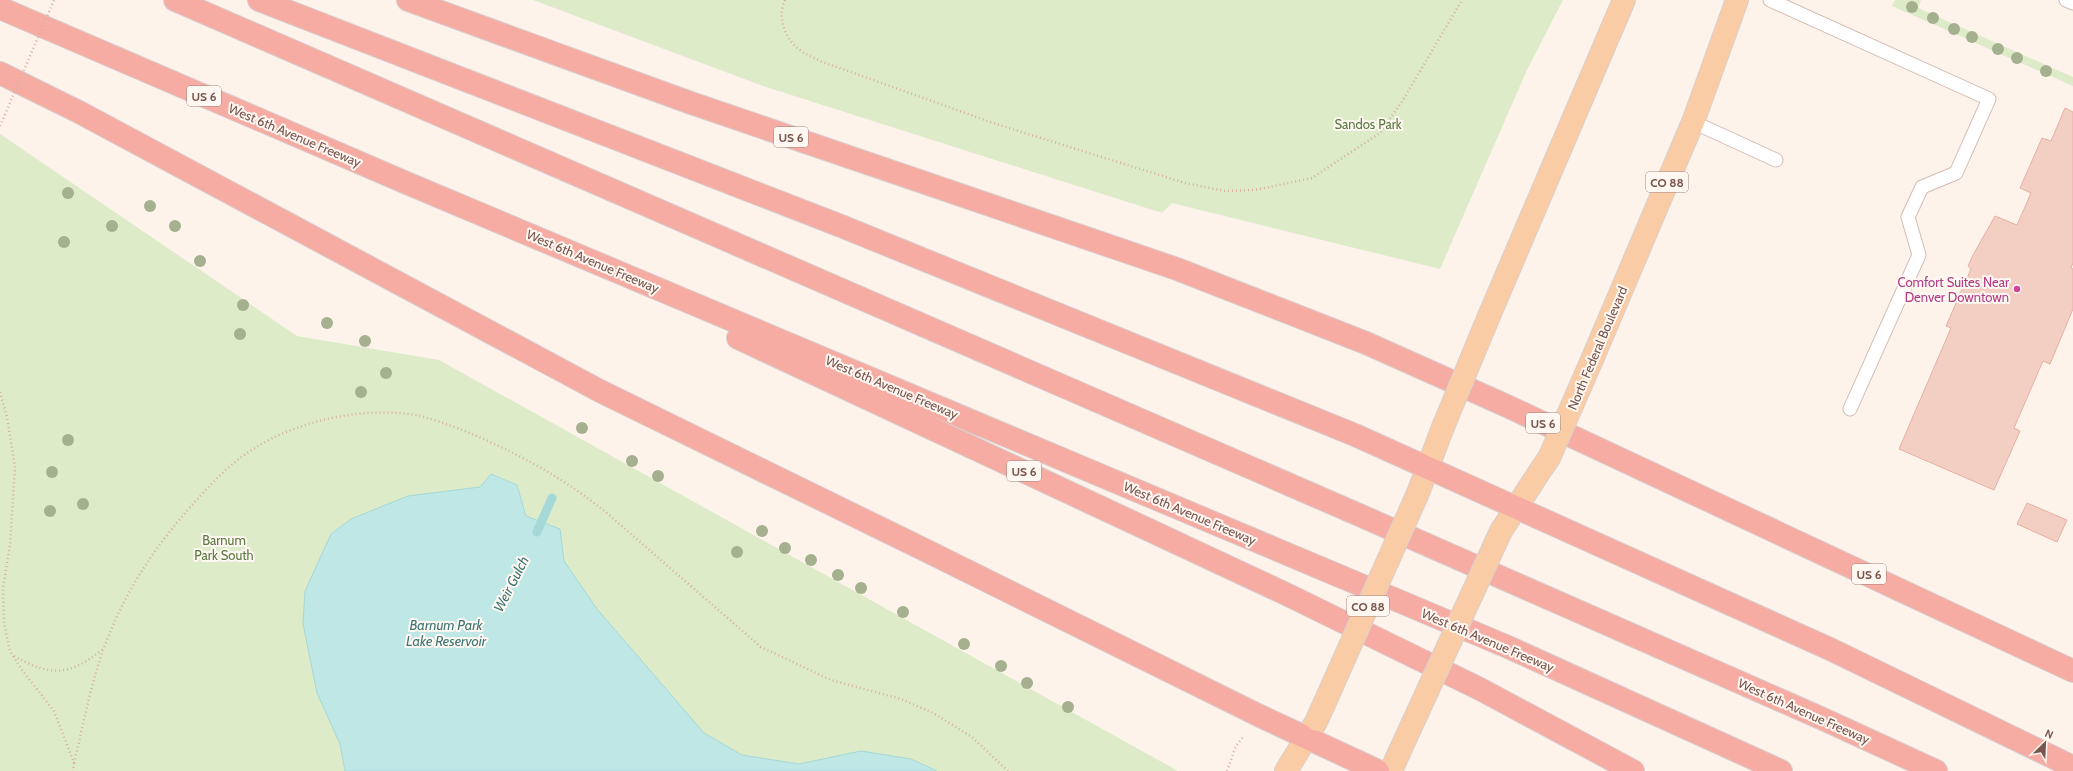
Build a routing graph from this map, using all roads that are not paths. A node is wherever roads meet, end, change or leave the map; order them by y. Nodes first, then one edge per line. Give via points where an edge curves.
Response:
1 (175, 0) edge
2 (259, 0) edge
3 (408, 0) edge
4 (1624, 0) edge
5 (1737, 0) edge
6 (1770, 0) edge
7 (2066, 0) edge
8 (2073, 3) edge
9 (0, 8) edge
10 (0, 73) edge
11 (1693, 122) junction
12 (1776, 160) dead end
13 (409, 184) junction
14 (1850, 409) dead end
15 (1428, 468) junction
16 (1516, 508) junction
17 (2073, 671) edge
18 (1306, 739) junction
19 (1395, 763) edge
20 (2073, 767) edge
21 (1286, 771) edge
22 (1378, 771) edge
23 (1633, 771) edge
24 (1781, 771) edge
25 (1936, 771) edge

1 - 25 highway, West 6th Avenue Freeway via 1328,501 1824,719
2 - 15 highway via 841,226 1355,435
3 - 17 highway, US 6 via 691,103 1177,269 1359,341 1514,409
4 - 15 main road, CO 88, bridge via 1448,412
5 - 11 main road, North Federal Boulevard / CO 88
6 - 14 lane via 1989,99 1956,173 1922,187 1908,217 1919,255
7 - 8 lane
9 - 13 highway, West 6th Avenue Freeway / US 6
10 - 18 highway via 80,112 600,391
11 - 12 lane
11 - 16 main road, North Federal Boulevard / CO 88, bridge via 1549,458
13 - 23 highway, US 6 via 1284,593 1480,689
13 - 24 highway, West 6th Avenue Freeway via 1508,647
15 - 16 highway
15 - 18 main road, CO 88, bridge via 1317,720
16 - 19 main road, North Federal Boulevard / CO 88, bridge via 1501,531
16 - 20 highway via 1830,649
18 - 21 main road, CO 88
18 - 22 highway

